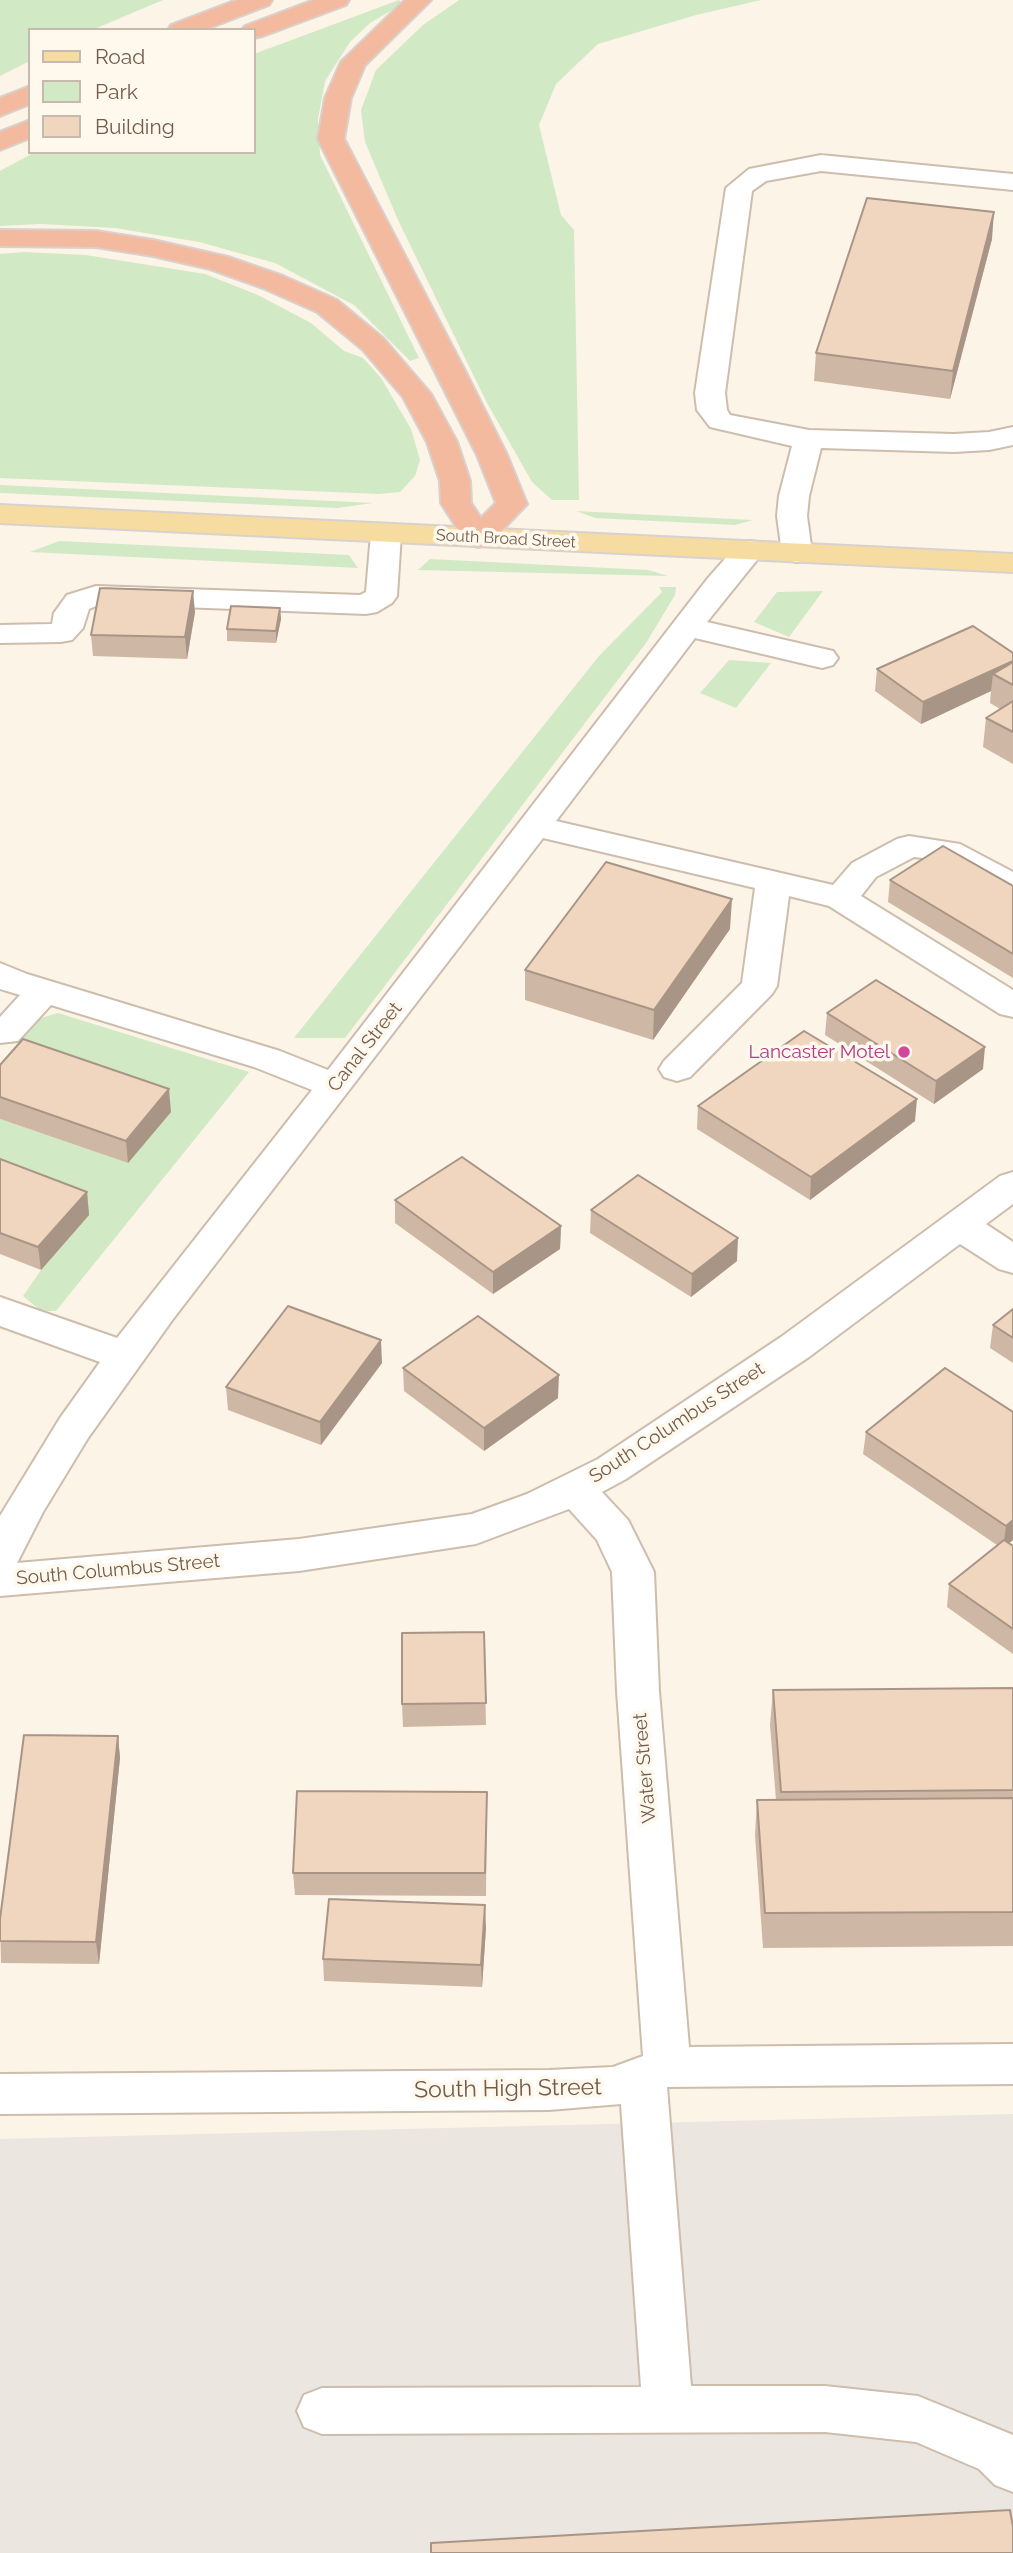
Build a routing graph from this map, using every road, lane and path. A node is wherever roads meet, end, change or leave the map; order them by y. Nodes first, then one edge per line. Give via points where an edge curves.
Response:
1 (260, 0) edge
2 (337, 0) edge
3 (419, 0) edge
4 (185, 28) edge
5 (256, 30) edge
6 (28, 95) edge
7 (0, 108) edge
8 (28, 129) edge
9 (0, 142) edge
10 (1013, 182) edge
11 (0, 238) edge
12 (1013, 436) edge
13 (809, 439) junction
14 (0, 514) edge
15 (386, 534) junction
16 (478, 538) junction
17 (750, 550) junction
18 (797, 553) junction
19 (1013, 563) edge
20 (687, 626) junction
21 (0, 634) edge
22 (822, 658) dead end
23 (536, 826) junction
24 (773, 884) junction
25 (1013, 886) edge
26 (841, 898) junction
27 (0, 974) edge
28 (44, 991) junction
29 (1013, 1006) edge
30 (5, 1033) dead end
31 (677, 1069) dead end
32 (335, 1086) junction
33 (1013, 1185) edge
34 (959, 1225) junction
35 (1013, 1260) edge
36 (0, 1311) edge
37 (125, 1356) junction
38 (574, 1488) junction
39 (0, 1556) edge
40 (0, 1580) edge
41 (1013, 2064) edge
42 (655, 2071) junction
43 (0, 2094) edge
44 (668, 2410) junction
45 (323, 2411) dead end
46 (1013, 2468) edge

1 - 4 highway
2 - 5 highway
3 - 16 highway via 354,62 338,98 331,139 450,369 512,504
6 - 7 highway
8 - 9 highway
10 - 13 street via 821,163 758,175 739,188 710,393 712,410 720,421
11 - 16 highway via 96,240 153,248 229,267 327,306 373,344 416,394 442,442 457,503
12 - 13 street via 954,443
13 - 18 street via 794,496
14 - 15 main road, South Broad Street
15 - 16 main road, South Broad Street
15 - 21 street via 381,596 366,604 113,594 78,602 61,633
16 - 17 main road, South Broad Street
17 - 18 main road, South Broad Street
17 - 20 street, Canal Street
18 - 19 main road, South Broad Street
20 - 22 street
20 - 23 street, Canal Street
23 - 24 street
23 - 32 street, Canal Street
24 - 26 street
24 - 31 street via 759,986
25 - 26 street via 948,851 909,846 864,870
26 - 29 street
27 - 28 street
28 - 30 street
28 - 32 street via 267,1059
32 - 37 street, Canal Street
33 - 34 street, South Columbus Street
34 - 35 street
34 - 38 street, South Columbus Street via 795,1347 612,1469
36 - 37 street
37 - 39 street, Canal Street via 25,1507
38 - 40 street, South Columbus Street via 476,1529 299,1555
38 - 42 street, Water Street via 613,1531 633,1572 638,1691 663,1988
41 - 42 street, South High Street
42 - 43 street, South High Street via 614,2087 549,2090
42 - 44 street, Water Street
44 - 45 street
44 - 46 street via 825,2409 918,2419 997,2452

